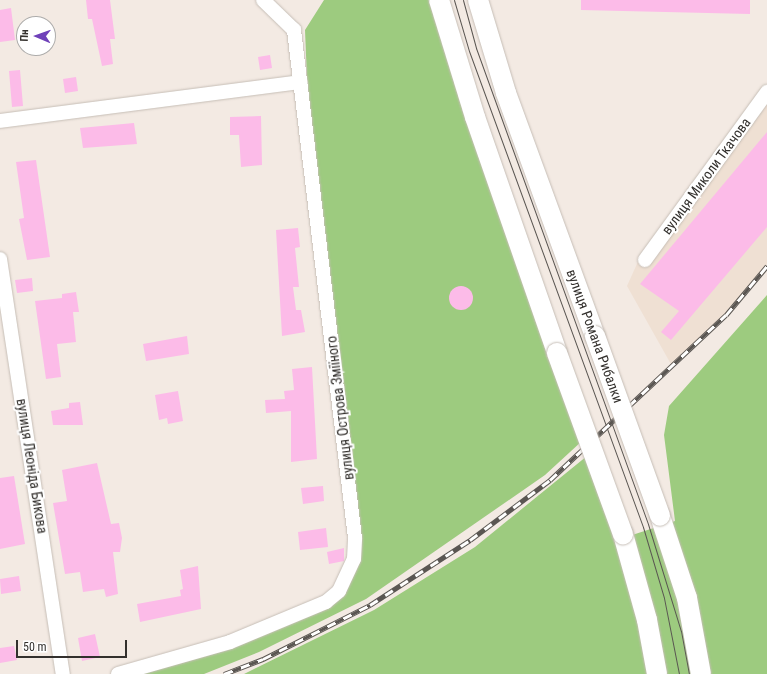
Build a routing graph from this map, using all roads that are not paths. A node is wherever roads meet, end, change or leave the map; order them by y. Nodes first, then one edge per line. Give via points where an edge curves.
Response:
1 (263, 0) edge
2 (439, 0) edge
3 (478, 0) edge
4 (300, 82) junction
5 (767, 92) edge
6 (0, 121) edge
7 (0, 259) edge
8 (644, 260) dead end
9 (63, 674) edge
10 (118, 674) edge
11 (657, 674) edge
12 (701, 674) edge

1 - 4 street, вулиця Острова Зміїного via 294,30
2 - 11 main road, bridge via 474,117 623,534 647,620
3 - 12 main road, вулиця Романа Рибалки, bridge via 506,93 660,516 687,598
4 - 6 street
4 - 10 street, вулиця Острова Зміїного via 356,538 354,559 339,591 326,602 230,642
5 - 8 street, вулиця Миколи Ткачова
7 - 9 street, вулиця Леоніда Бикова

